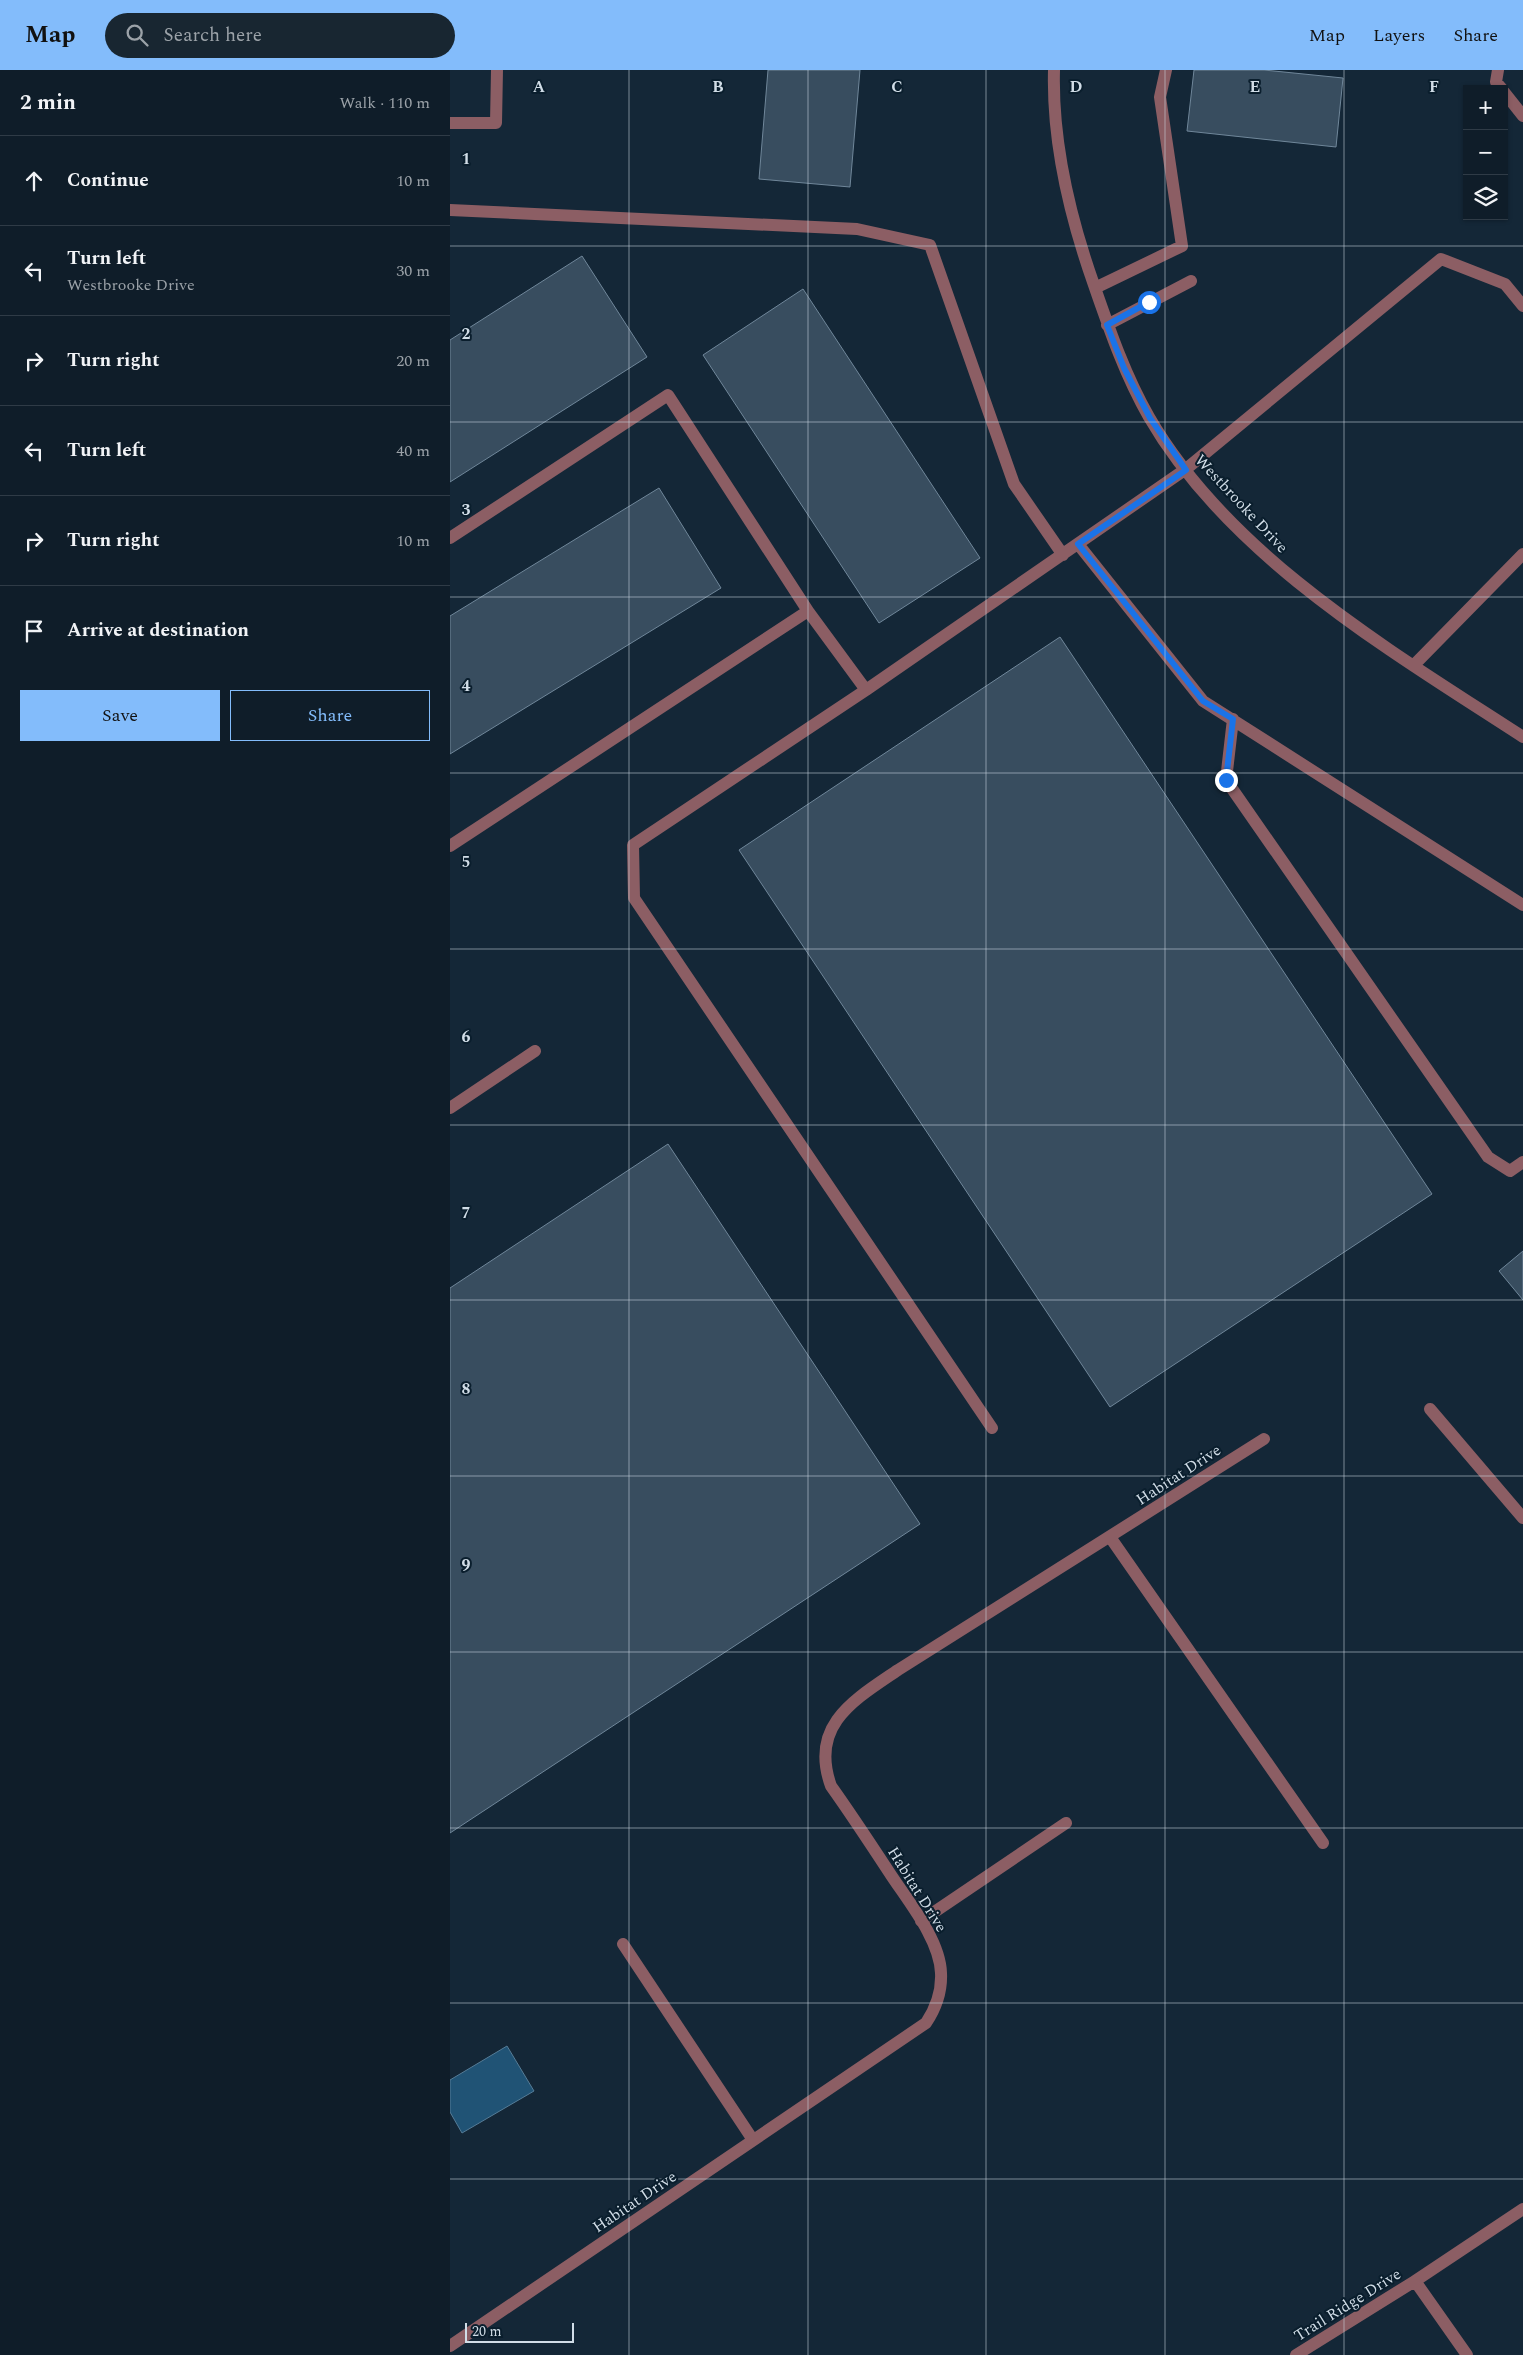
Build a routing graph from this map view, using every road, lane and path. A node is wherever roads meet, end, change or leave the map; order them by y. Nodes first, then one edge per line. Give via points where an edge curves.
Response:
1 (497, 70) edge
2 (1054, 70) edge
3 (1166, 70) edge
4 (1498, 70) edge
5 (1499, 85) edge
6 (1508, 97) edge
7 (1523, 116) edge
8 (450, 123) edge
9 (450, 210) edge
10 (1191, 282) dead end
11 (1095, 288) junction
12 (1523, 306) edge
13 (1107, 325) junction
14 (1186, 470) junction
15 (450, 538) edge
16 (1078, 544) junction
17 (1523, 554) edge
18 (1063, 555) junction
19 (808, 610) junction
20 (1414, 665) junction
21 (866, 690) junction
22 (1233, 719) junction
23 (1521, 733) edge
24 (450, 846) edge
25 (1523, 905) edge
26 (535, 1051) dead end
27 (450, 1108) edge
28 (1523, 1162) edge
29 (1430, 1409) dead end
30 (992, 1428) dead end
31 (1264, 1439) dead end
32 (1523, 1518) edge
33 (1110, 1537) junction
34 (1066, 1824) dead end
35 (1323, 1843) dead end
36 (922, 1921) junction
37 (623, 1944) dead end
38 (753, 2140) junction
39 (1523, 2209) edge
40 (1415, 2281) junction
41 (450, 2346) edge
42 (1296, 2355) edge
43 (1467, 2355) edge

1 - 8 street via 496,123
2 - 11 street, Westbrooke Drive via 1062,167 1078,241
3 - 11 street via 1160,97 1182,246
4 - 5 street
6 - 7 street
9 - 18 street via 857,229 930,246 1014,484
10 - 13 street
11 - 13 street, Westbrooke Drive
12 - 14 street via 1505,284 1440,259
13 - 14 street, Westbrooke Drive via 1124,368 1150,418
14 - 16 street
14 - 20 street, Westbrooke Drive via 1250,539 1303,588
15 - 19 street via 668,395
16 - 18 street
16 - 22 street via 1203,701
17 - 20 street
18 - 21 street
19 - 21 street
19 - 24 street
20 - 23 street, Westbrooke Drive
21 - 30 street via 633,845 634,898
22 - 25 street
22 - 28 street via 1226,780 1488,1157 1510,1171
26 - 27 street
29 - 32 street
31 - 33 street, Habitat Drive
33 - 35 street
33 - 36 street, Habitat Drive via 860,1696 834,1724 826,1738 825,1769 831,1786
34 - 36 street
36 - 38 street, Habitat Drive via 937,1953 941,1972 936,2008 926,2023
37 - 38 street
38 - 41 street, Habitat Drive
39 - 40 street, Trail Ridge Drive
40 - 42 street, Trail Ridge Drive
40 - 43 street

